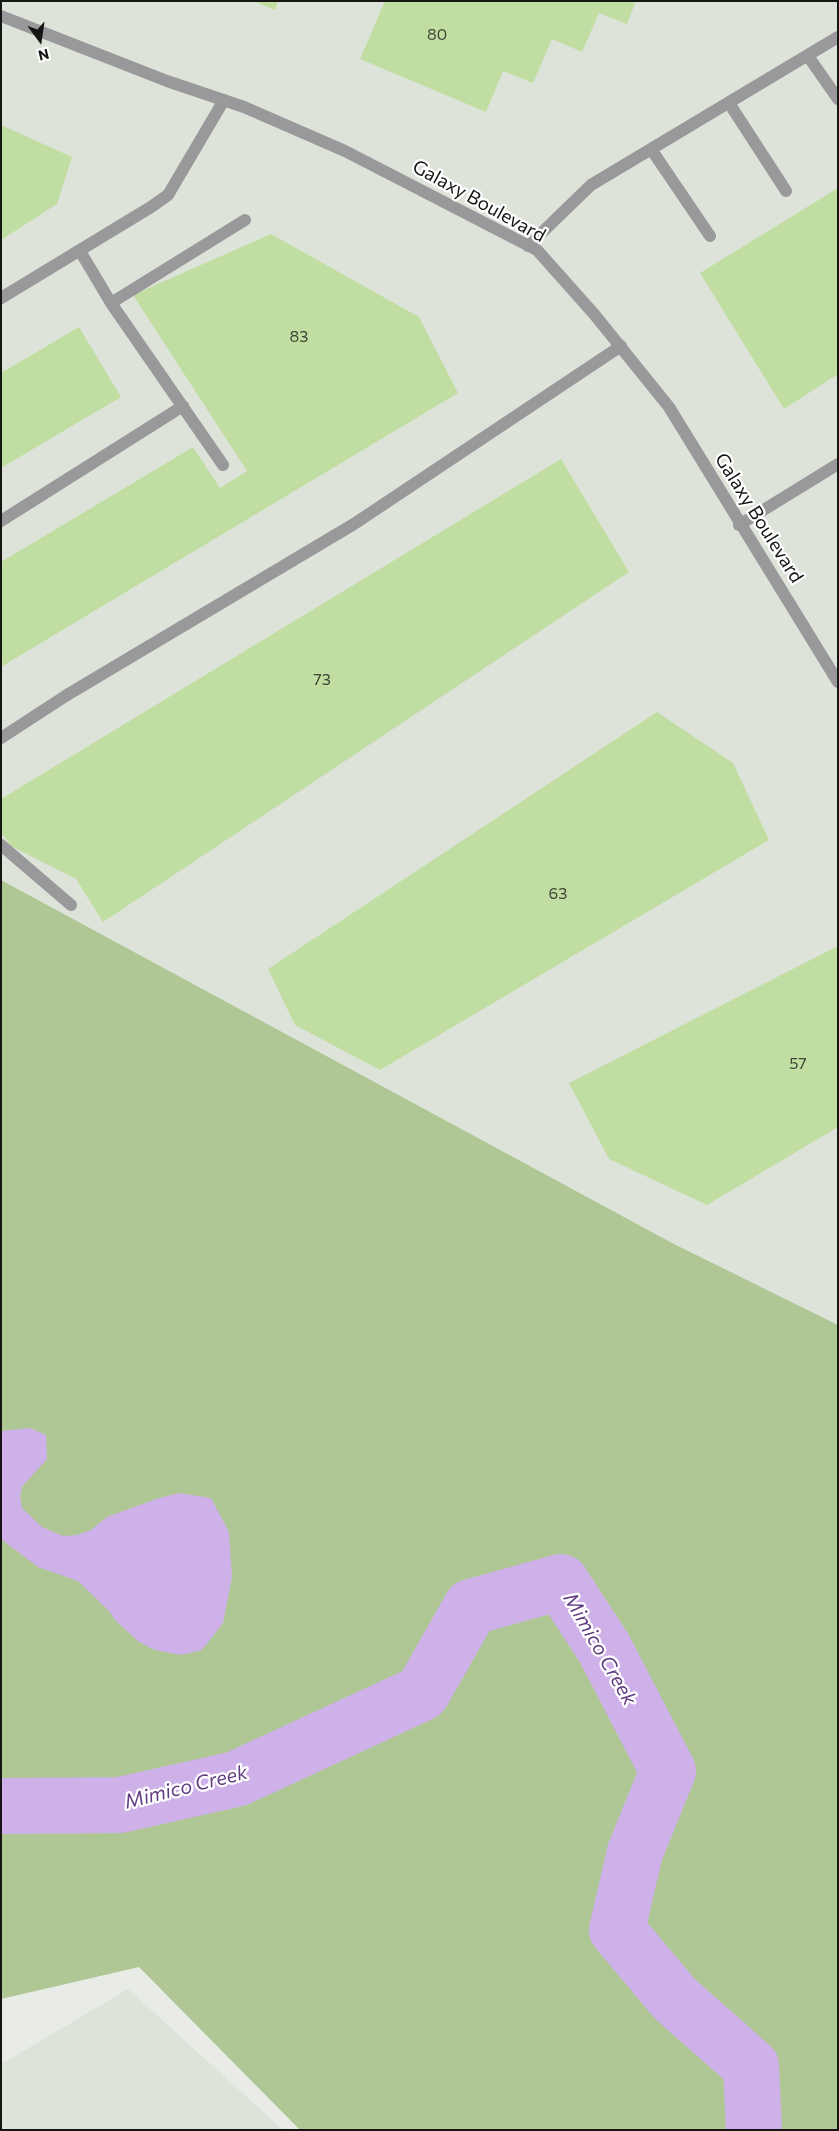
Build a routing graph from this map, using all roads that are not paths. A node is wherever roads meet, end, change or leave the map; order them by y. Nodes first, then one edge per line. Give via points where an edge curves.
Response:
1 (1, 16) edge
2 (838, 37) edge
3 (808, 56) junction
4 (838, 99) edge
5 (224, 100) junction
6 (729, 103) junction
7 (651, 150) junction
8 (786, 191) dead end
9 (246, 220) dead end
10 (710, 236) dead end
11 (528, 246) junction
12 (80, 251) junction
13 (1, 298) edge
14 (112, 303) junction
15 (621, 346) junction
16 (183, 406) junction
17 (838, 464) edge
18 (223, 466) dead end
19 (1, 521) edge
20 (739, 525) junction
21 (838, 682) edge
22 (1, 738) edge
23 (1, 845) edge
24 (71, 905) dead end

1 - 5 street, Galaxy Boulevard
2 - 3 street
3 - 4 street
3 - 6 street
5 - 11 street, Galaxy Boulevard via 346,151
5 - 12 street via 168,194
6 - 7 street
6 - 8 street
7 - 10 street
7 - 11 street via 591,185
9 - 14 street
11 - 15 street, Galaxy Boulevard via 536,250
12 - 13 street
12 - 14 street
14 - 16 street
15 - 20 street, Galaxy Boulevard via 669,407
15 - 22 street via 354,524 67,695
16 - 18 street
16 - 19 street
17 - 20 street
20 - 21 street, Galaxy Boulevard
23 - 24 street

